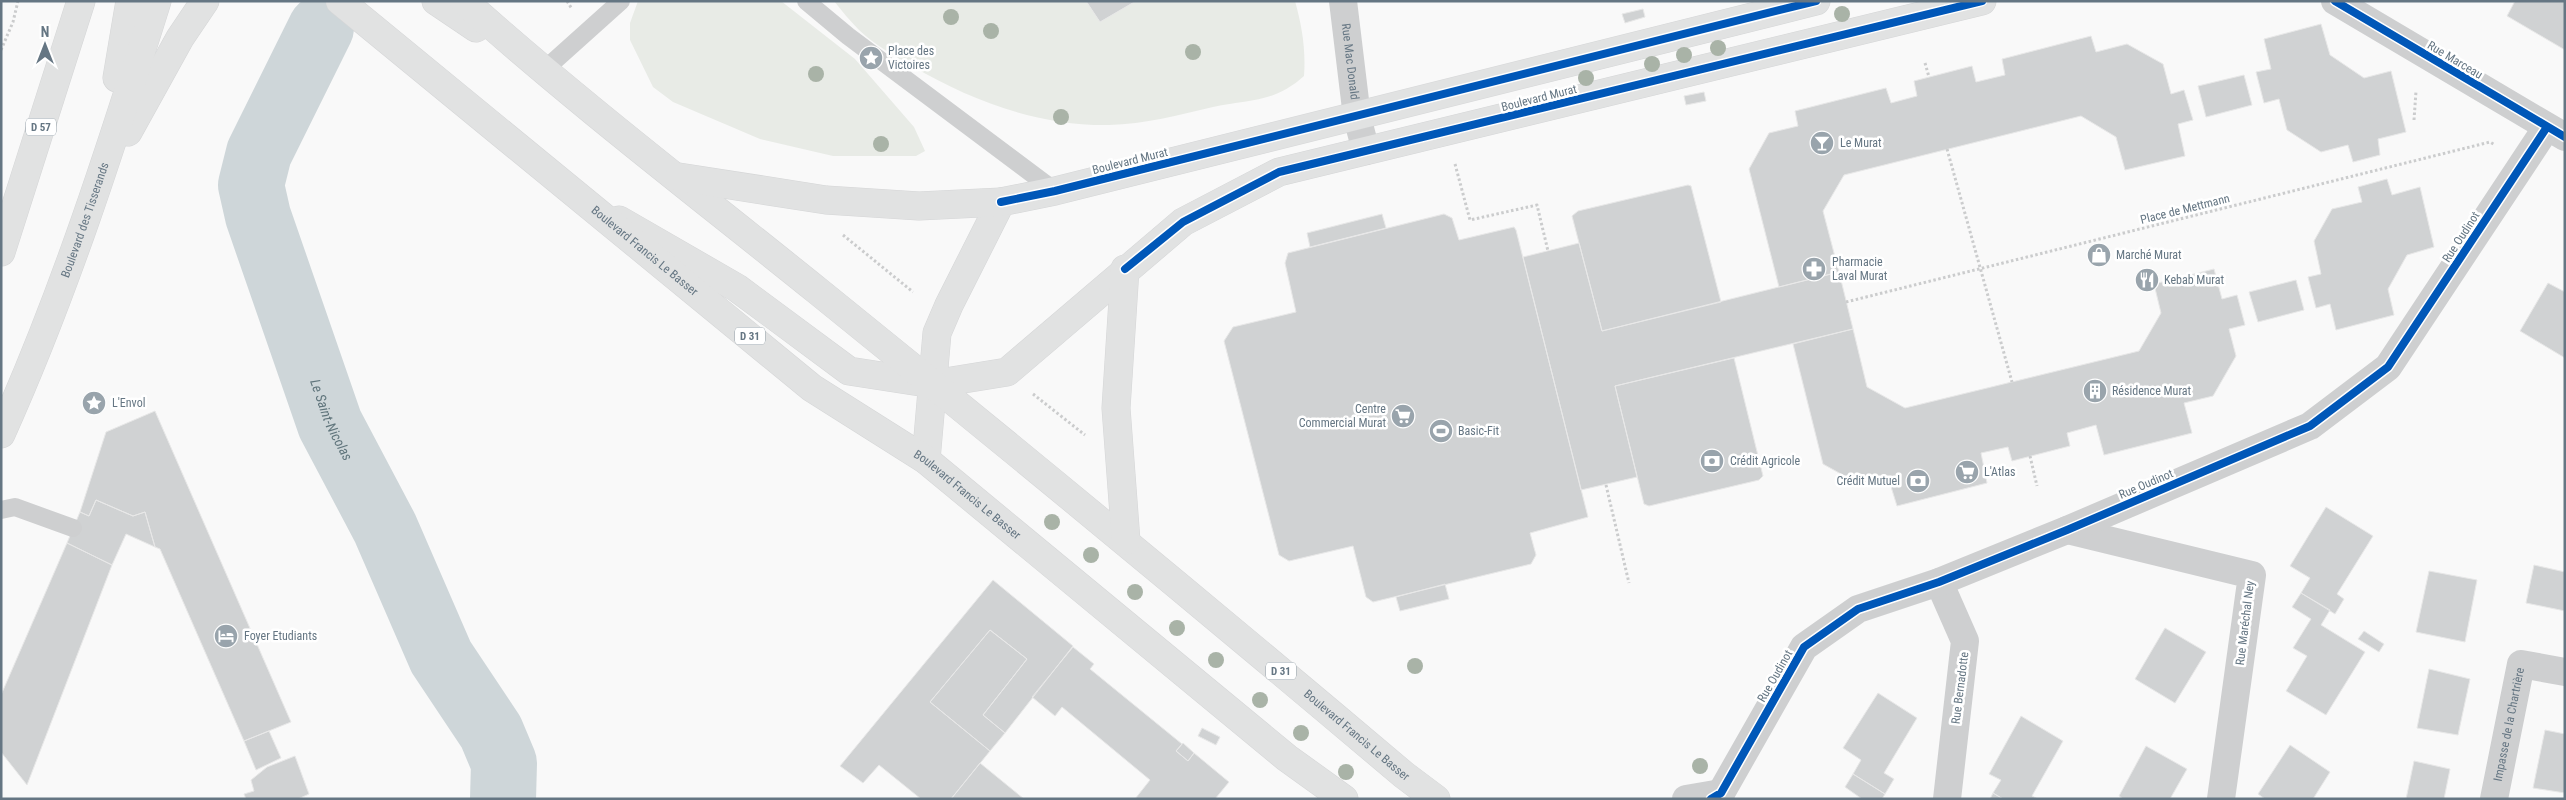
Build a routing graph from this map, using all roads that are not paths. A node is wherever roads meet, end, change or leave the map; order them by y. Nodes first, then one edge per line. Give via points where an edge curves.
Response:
1 (81, 1) edge
2 (130, 1) edge
3 (156, 1) edge
4 (205, 1) edge
5 (340, 1) edge
6 (436, 1) edge
7 (464, 1) edge
8 (476, 1) edge
9 (621, 1) edge
10 (806, 1) edge
11 (1343, 1) edge
12 (1816, 1) edge
13 (1982, 1) edge
14 (2335, 1) edge
15 (542, 71) junction
16 (1356, 117) junction
17 (2556, 132) edge
18 (1366, 151) junction
19 (677, 177) junction
20 (100, 183) junction
21 (1055, 191) junction
22 (583, 199) junction
23 (1001, 202) junction
24 (1, 252) edge
25 (1125, 269) junction
26 (932, 384) junction
27 (1, 434) edge
28 (926, 460) junction
29 (1, 510) edge
30 (73, 528) dead end
31 (2067, 530) junction
32 (1126, 541) junction
33 (1939, 582) junction
34 (2565, 672) edge
35 (1719, 797) edge
36 (1344, 799) edge
37 (1436, 799) edge
38 (1686, 799) edge
39 (1947, 799) edge
40 (2221, 799) edge
41 (2494, 799) edge

1 - 24 main road, D 57
2 - 20 main road
3 - 20 main road, Boulevard des Tisserands
4 - 20 main road via 180,38
5 - 22 main road, Boulevard Francis Le Basser / D 31
6 - 15 main road
7 - 15 main road, Boulevard Francis Le Basser / D 31
8 - 15 main road
9 - 15 lane
10 - 21 lane
11 - 16 street, Rue Mac Donald
12 - 16 main road, Boulevard Murat
13 - 18 main road, Boulevard Murat
14 - 17 street, Rue Marceau
15 - 19 main road, Boulevard Francis Le Basser / D 31
16 - 18 street, Rue Mac Donald
16 - 21 main road, Boulevard Murat
17 - 31 street, Rue Oudinot via 2525,161 2388,367 2310,426
18 - 25 main road, Boulevard Murat via 1279,172 1183,222
19 - 23 main road, Boulevard Murat via 826,200 919,206
19 - 26 main road, Boulevard Francis Le Basser / D 31
20 - 27 main road, Boulevard des Tisserands via 24,383
21 - 23 main road, Boulevard Murat
22 - 26 main road, Boulevard Francis Le Basser via 737,288 849,371
22 - 28 main road, Boulevard Francis Le Basser / D 31 via 812,388
23 - 26 main road via 943,317 937,333
25 - 26 main road, Boulevard Murat via 1007,372
25 - 32 main road via 1116,408
26 - 28 main road
26 - 32 main road, Boulevard Francis Le Basser / D 31
28 - 36 main road, Boulevard Francis Le Basser / D 31 via 1288,758
29 - 30 lane via 16,507
31 - 33 street, Rue Oudinot
31 - 40 street, Rue Maréchal Ney via 2252,575
32 - 37 main road, Boulevard Francis Le Basser / D 31 via 1404,776
33 - 35 street, Rue Oudinot via 1858,609 1804,647
33 - 39 street, Rue Bernadotte via 1965,641
34 - 41 street, Impasse de la Chartrière via 2521,664
35 - 38 street, Rue Oudinot

